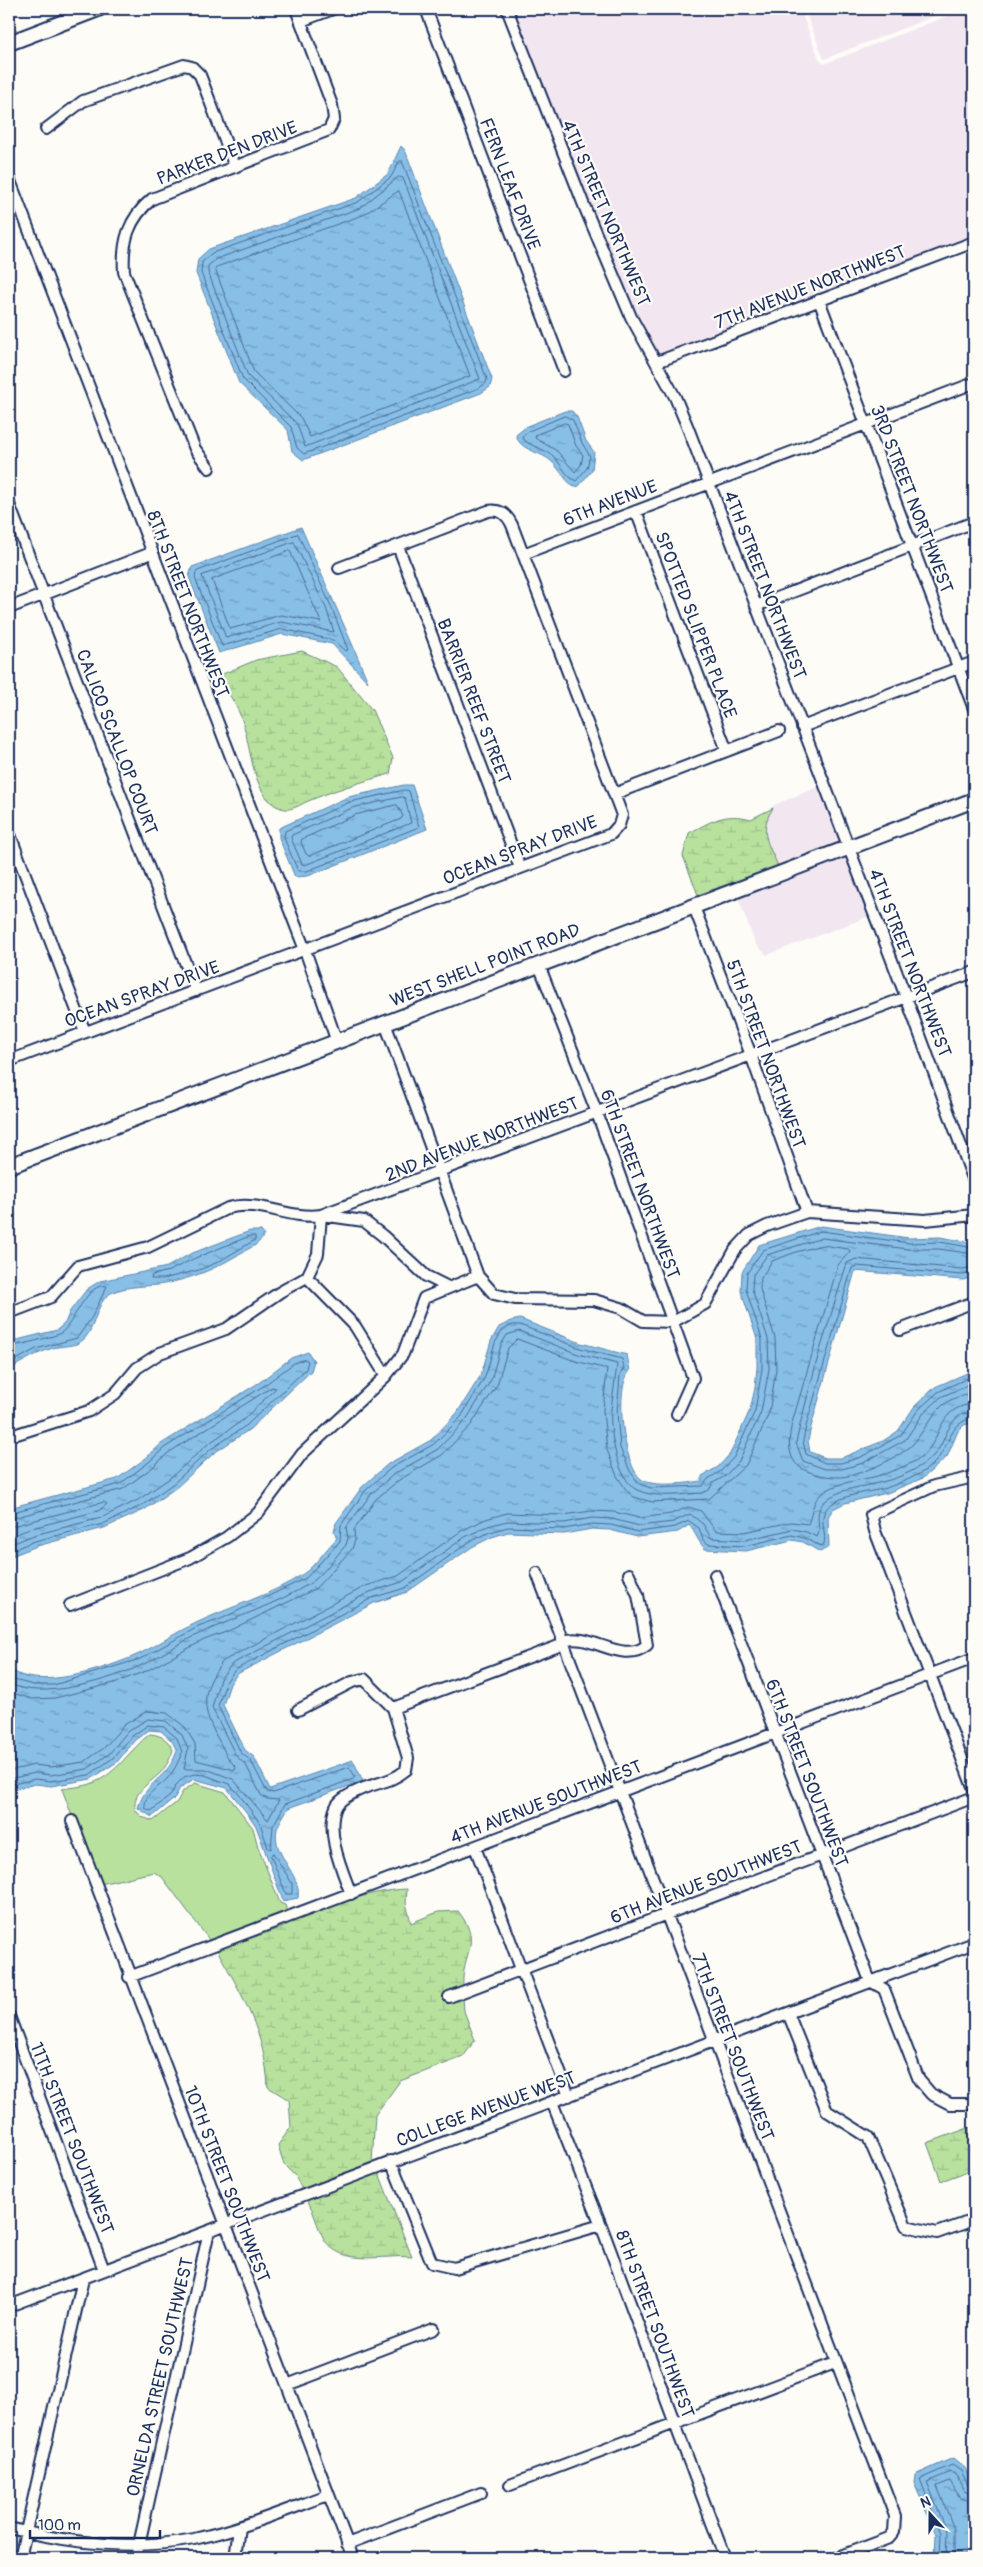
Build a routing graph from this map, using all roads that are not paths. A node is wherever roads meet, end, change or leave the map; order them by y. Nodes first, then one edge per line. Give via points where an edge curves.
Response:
1 (98, 9) edge
2 (296, 9) edge
3 (333, 9) edge
4 (426, 9) edge
5 (507, 9) edge
6 (301, 21) junction
7 (9, 43) edge
8 (46, 129) dead end
9 (235, 167) junction
10 (9, 178) edge
11 (974, 242) edge
12 (819, 300) junction
13 (657, 362) junction
14 (564, 371) dead end
15 (974, 383) edge
16 (866, 424) junction
17 (209, 468) dead end
18 (709, 483) junction
19 (9, 504) edge
20 (636, 511) junction
21 (974, 522) edge
22 (912, 545) junction
23 (398, 546) junction
24 (151, 553) junction
25 (523, 554) junction
26 (339, 568) dead end
27 (44, 595) junction
28 (756, 606) junction
29 (9, 608) edge
30 (974, 662) edge
31 (959, 668) junction
32 (974, 710) edge
33 (802, 727) junction
34 (779, 731) dead end
35 (727, 751) junction
36 (614, 794) junction
37 (974, 800) edge
38 (9, 832) edge
39 (849, 848) junction
40 (520, 868) junction
41 (694, 906) junction
42 (305, 950) junction
43 (538, 965) junction
44 (974, 972) edge
45 (196, 991) junction
46 (906, 997) junction
47 (385, 1023) junction
48 (85, 1032) junction
49 (336, 1042) junction
50 (750, 1055) junction
51 (9, 1061) edge
52 (598, 1113) junction
53 (9, 1166) edge
54 (442, 1172) junction
55 (974, 1181) edge
56 (807, 1212) junction
57 (974, 1215) edge
58 (321, 1216) junction
59 (478, 1276) junction
60 (307, 1277) junction
61 (448, 1287) junction
62 (974, 1302) edge
63 (9, 1313) edge
64 (673, 1322) junction
65 (900, 1330) dead end
66 (386, 1376) junction
67 (678, 1414) dead end
68 (17, 1434) dead end
69 (974, 1477) edge
70 (537, 1573) dead end
71 (629, 1574) dead end
72 (715, 1575) dead end
73 (70, 1605) dead end
74 (564, 1642) junction
75 (974, 1658) edge
76 (931, 1674) junction
77 (393, 1708) junction
78 (298, 1710) dead end
79 (775, 1733) junction
80 (974, 1790) edge
81 (620, 1791) junction
82 (974, 1797) edge
83 (72, 1821) dead end
84 (475, 1847) junction
85 (822, 1856) junction
86 (351, 1894) junction
87 (666, 1915) junction
88 (974, 1943) edge
89 (521, 1970) junction
90 (129, 1977) junction
91 (870, 1982) junction
92 (449, 1997) dead end
93 (788, 2013) junction
94 (9, 2016) edge
95 (714, 2041) junction
96 (569, 2096) junction
97 (552, 2102) junction
98 (974, 2104) edge
99 (391, 2161) junction
100 (974, 2220) edge
101 (225, 2225) junction
102 (601, 2225) junction
103 (209, 2231) junction
104 (104, 2270) junction
105 (82, 2279) junction
106 (9, 2306) edge
107 (434, 2329) dead end
108 (835, 2363) junction
109 (288, 2385) junction
110 (675, 2425) junction
111 (510, 2485) dead end
112 (481, 2493) dead end
113 (328, 2495) junction
114 (240, 2527) junction
115 (9, 2528) edge
116 (26, 2532) junction
117 (347, 2544) junction
118 (139, 2545) junction
119 (20, 2558) edge
120 (136, 2558) edge
121 (235, 2558) edge
122 (353, 2558) edge
123 (725, 2558) edge
124 (836, 2558) edge

1 - 7 street
2 - 6 street, PARKER DEN DRIVE
3 - 6 street
4 - 14 street, FERN LEAF DRIVE
5 - 13 street, 4TH STREET NORTHWEST via 631,317
6 - 9 street, PARKER DEN DRIVE via 332,105 334,119 329,130
8 - 9 street via 83,102 184,65 200,74
9 - 17 street, PARKER DEN DRIVE via 152,199 132,223 123,252 124,272 195,449
10 - 24 street, 8TH STREET NORTHWEST
11 - 12 street, 7TH AVENUE NORTHWEST
12 - 13 street, 7TH AVENUE NORTHWEST
12 - 16 street, 3RD STREET NORTHWEST
13 - 18 street, 4TH STREET NORTHWEST via 675,397
15 - 16 street, 6TH AVENUE
16 - 18 street, 6TH AVENUE
16 - 22 street, 3RD STREET NORTHWEST
18 - 20 street, 6TH AVENUE
18 - 28 street, 4TH STREET NORTHWEST
19 - 27 street, CALICO SCALLOP COURT
20 - 25 street, 6TH AVENUE
20 - 35 street, SPOTTED SLIPPER PLACE
21 - 22 street
22 - 28 street
22 - 31 street, 3RD STREET NORTHWEST
23 - 25 street, OCEAN SPRAY DRIVE via 494,510 502,512 510,521
23 - 26 street, OCEAN SPRAY DRIVE
23 - 40 street, BARRIER REEF STREET
24 - 27 street
24 - 42 street, 8TH STREET NORTHWEST
25 - 36 street, OCEAN SPRAY DRIVE
27 - 29 street
27 - 45 street, CALICO SCALLOP COURT
28 - 33 street, 4TH STREET NORTHWEST
30 - 31 street
31 - 32 street, 3RD STREET NORTHWEST
31 - 33 street
33 - 39 street, 4TH STREET NORTHWEST
34 - 35 street
35 - 36 street
36 - 40 street, OCEAN SPRAY DRIVE via 622,815 619,826 611,834
37 - 39 street, WEST SHELL POINT ROAD
38 - 48 street
39 - 41 street, WEST SHELL POINT ROAD
39 - 46 street, 4TH STREET NORTHWEST
40 - 42 street, OCEAN SPRAY DRIVE
41 - 43 street, WEST SHELL POINT ROAD
41 - 50 street, 5TH STREET NORTHWEST
42 - 45 street, OCEAN SPRAY DRIVE
42 - 49 street, 8TH STREET NORTHWEST
43 - 47 street, WEST SHELL POINT ROAD
43 - 52 street, 6TH STREET NORTHWEST
44 - 46 street, 2ND AVENUE NORTHWEST
45 - 48 street, OCEAN SPRAY DRIVE
46 - 50 street, 2ND AVENUE NORTHWEST
46 - 55 street, 4TH STREET NORTHWEST
47 - 49 street, WEST SHELL POINT ROAD
47 - 54 street
48 - 51 street, OCEAN SPRAY DRIVE
49 - 53 street, WEST SHELL POINT ROAD
50 - 52 street, 2ND AVENUE NORTHWEST
50 - 56 street, 5TH STREET NORTHWEST
52 - 54 street, 2ND AVENUE NORTHWEST
52 - 64 street, 6TH STREET NORTHWEST
54 - 58 street, 2ND AVENUE NORTHWEST
54 - 59 street
56 - 57 street via 925,1220
56 - 64 street via 748,1235 735,1250 705,1304
58 - 60 street via 318,1254
58 - 61 street via 364,1221 426,1276
58 - 63 street, 2ND AVENUE NORTHWEST via 240,1204 148,1247 78,1266 51,1297
59 - 61 street
59 - 64 street via 494,1294 515,1299 594,1300 621,1308 643,1321
60 - 66 street via 355,1326
60 - 68 street via 226,1329 160,1353 138,1368 115,1394 89,1411
61 - 66 street via 424,1298 403,1354
62 - 65 street
64 - 67 street, 6TH STREET NORTHWEST via 693,1378
66 - 73 street via 302,1454 258,1513 226,1537 190,1558
69 - 76 street via 934,1486 871,1515
70 - 74 street, 7TH STREET SOUTHWEST
71 - 74 street via 638,1595 647,1645 631,1652 574,1639
72 - 79 street, 6TH STREET SOUTHWEST
74 - 77 street
74 - 81 street, 7TH STREET SOUTHWEST
75 - 76 street, 4TH AVENUE SOUTHWEST
76 - 79 street, 4TH AVENUE SOUTHWEST
76 - 80 street
77 - 78 street via 364,1679
77 - 86 street via 408,1758 406,1770 395,1779 343,1799 336,1807 336,1852
79 - 81 street, 4TH AVENUE SOUTHWEST
79 - 85 street, 6TH STREET SOUTHWEST
81 - 84 street, 4TH AVENUE SOUTHWEST
81 - 87 street, 7TH STREET SOUTHWEST
82 - 85 street, 6TH AVENUE SOUTHWEST
83 - 90 street, 10TH STREET SOUTHWEST
84 - 86 street, 4TH AVENUE SOUTHWEST
84 - 89 street
85 - 87 street, 6TH AVENUE SOUTHWEST
85 - 91 street, 6TH STREET SOUTHWEST
86 - 90 street, 4TH AVENUE SOUTHWEST
87 - 89 street, 6TH AVENUE SOUTHWEST
87 - 95 street, 7TH STREET SOUTHWEST
88 - 91 street, COLLEGE AVENUE WEST
89 - 92 street, 6TH AVENUE SOUTHWEST
89 - 96 street
90 - 101 street, 10TH STREET SOUTHWEST
91 - 93 street, COLLEGE AVENUE WEST
91 - 98 street via 884,1988 919,2080 931,2094 950,2104
93 - 95 street, COLLEGE AVENUE WEST
93 - 100 street via 827,2111 868,2137 906,2226 937,2233
94 - 104 street, 11TH STREET SOUTHWEST
95 - 96 street, COLLEGE AVENUE WEST
95 - 108 street, 7TH STREET SOUTHWEST
96 - 97 street, COLLEGE AVENUE WEST
97 - 99 street, COLLEGE AVENUE WEST
97 - 102 street, 8TH STREET SOUTHWEST
99 - 101 street, COLLEGE AVENUE WEST
99 - 102 street via 432,2263 454,2268
101 - 103 street, COLLEGE AVENUE WEST
101 - 109 street, 10TH STREET SOUTHWEST
102 - 110 street, 8TH STREET SOUTHWEST
103 - 104 street, COLLEGE AVENUE WEST
103 - 118 street, ORNELDA STREET SOUTHWEST
104 - 105 street, COLLEGE AVENUE WEST
105 - 106 street, COLLEGE AVENUE WEST
105 - 116 street
107 - 109 street
108 - 110 street
108 - 124 street, 7TH STREET SOUTHWEST via 895,2516 894,2532 890,2538
109 - 113 street, 10TH STREET SOUTHWEST
110 - 111 street
110 - 123 street, 8TH STREET SOUTHWEST
112 - 117 street
113 - 114 street
113 - 117 street, 10TH STREET SOUTHWEST
114 - 118 street via 193,2539
114 - 121 street
115 - 116 street
116 - 118 street via 82,2543
116 - 119 street
117 - 122 street, 10TH STREET SOUTHWEST
118 - 120 street, ORNELDA STREET SOUTHWEST

